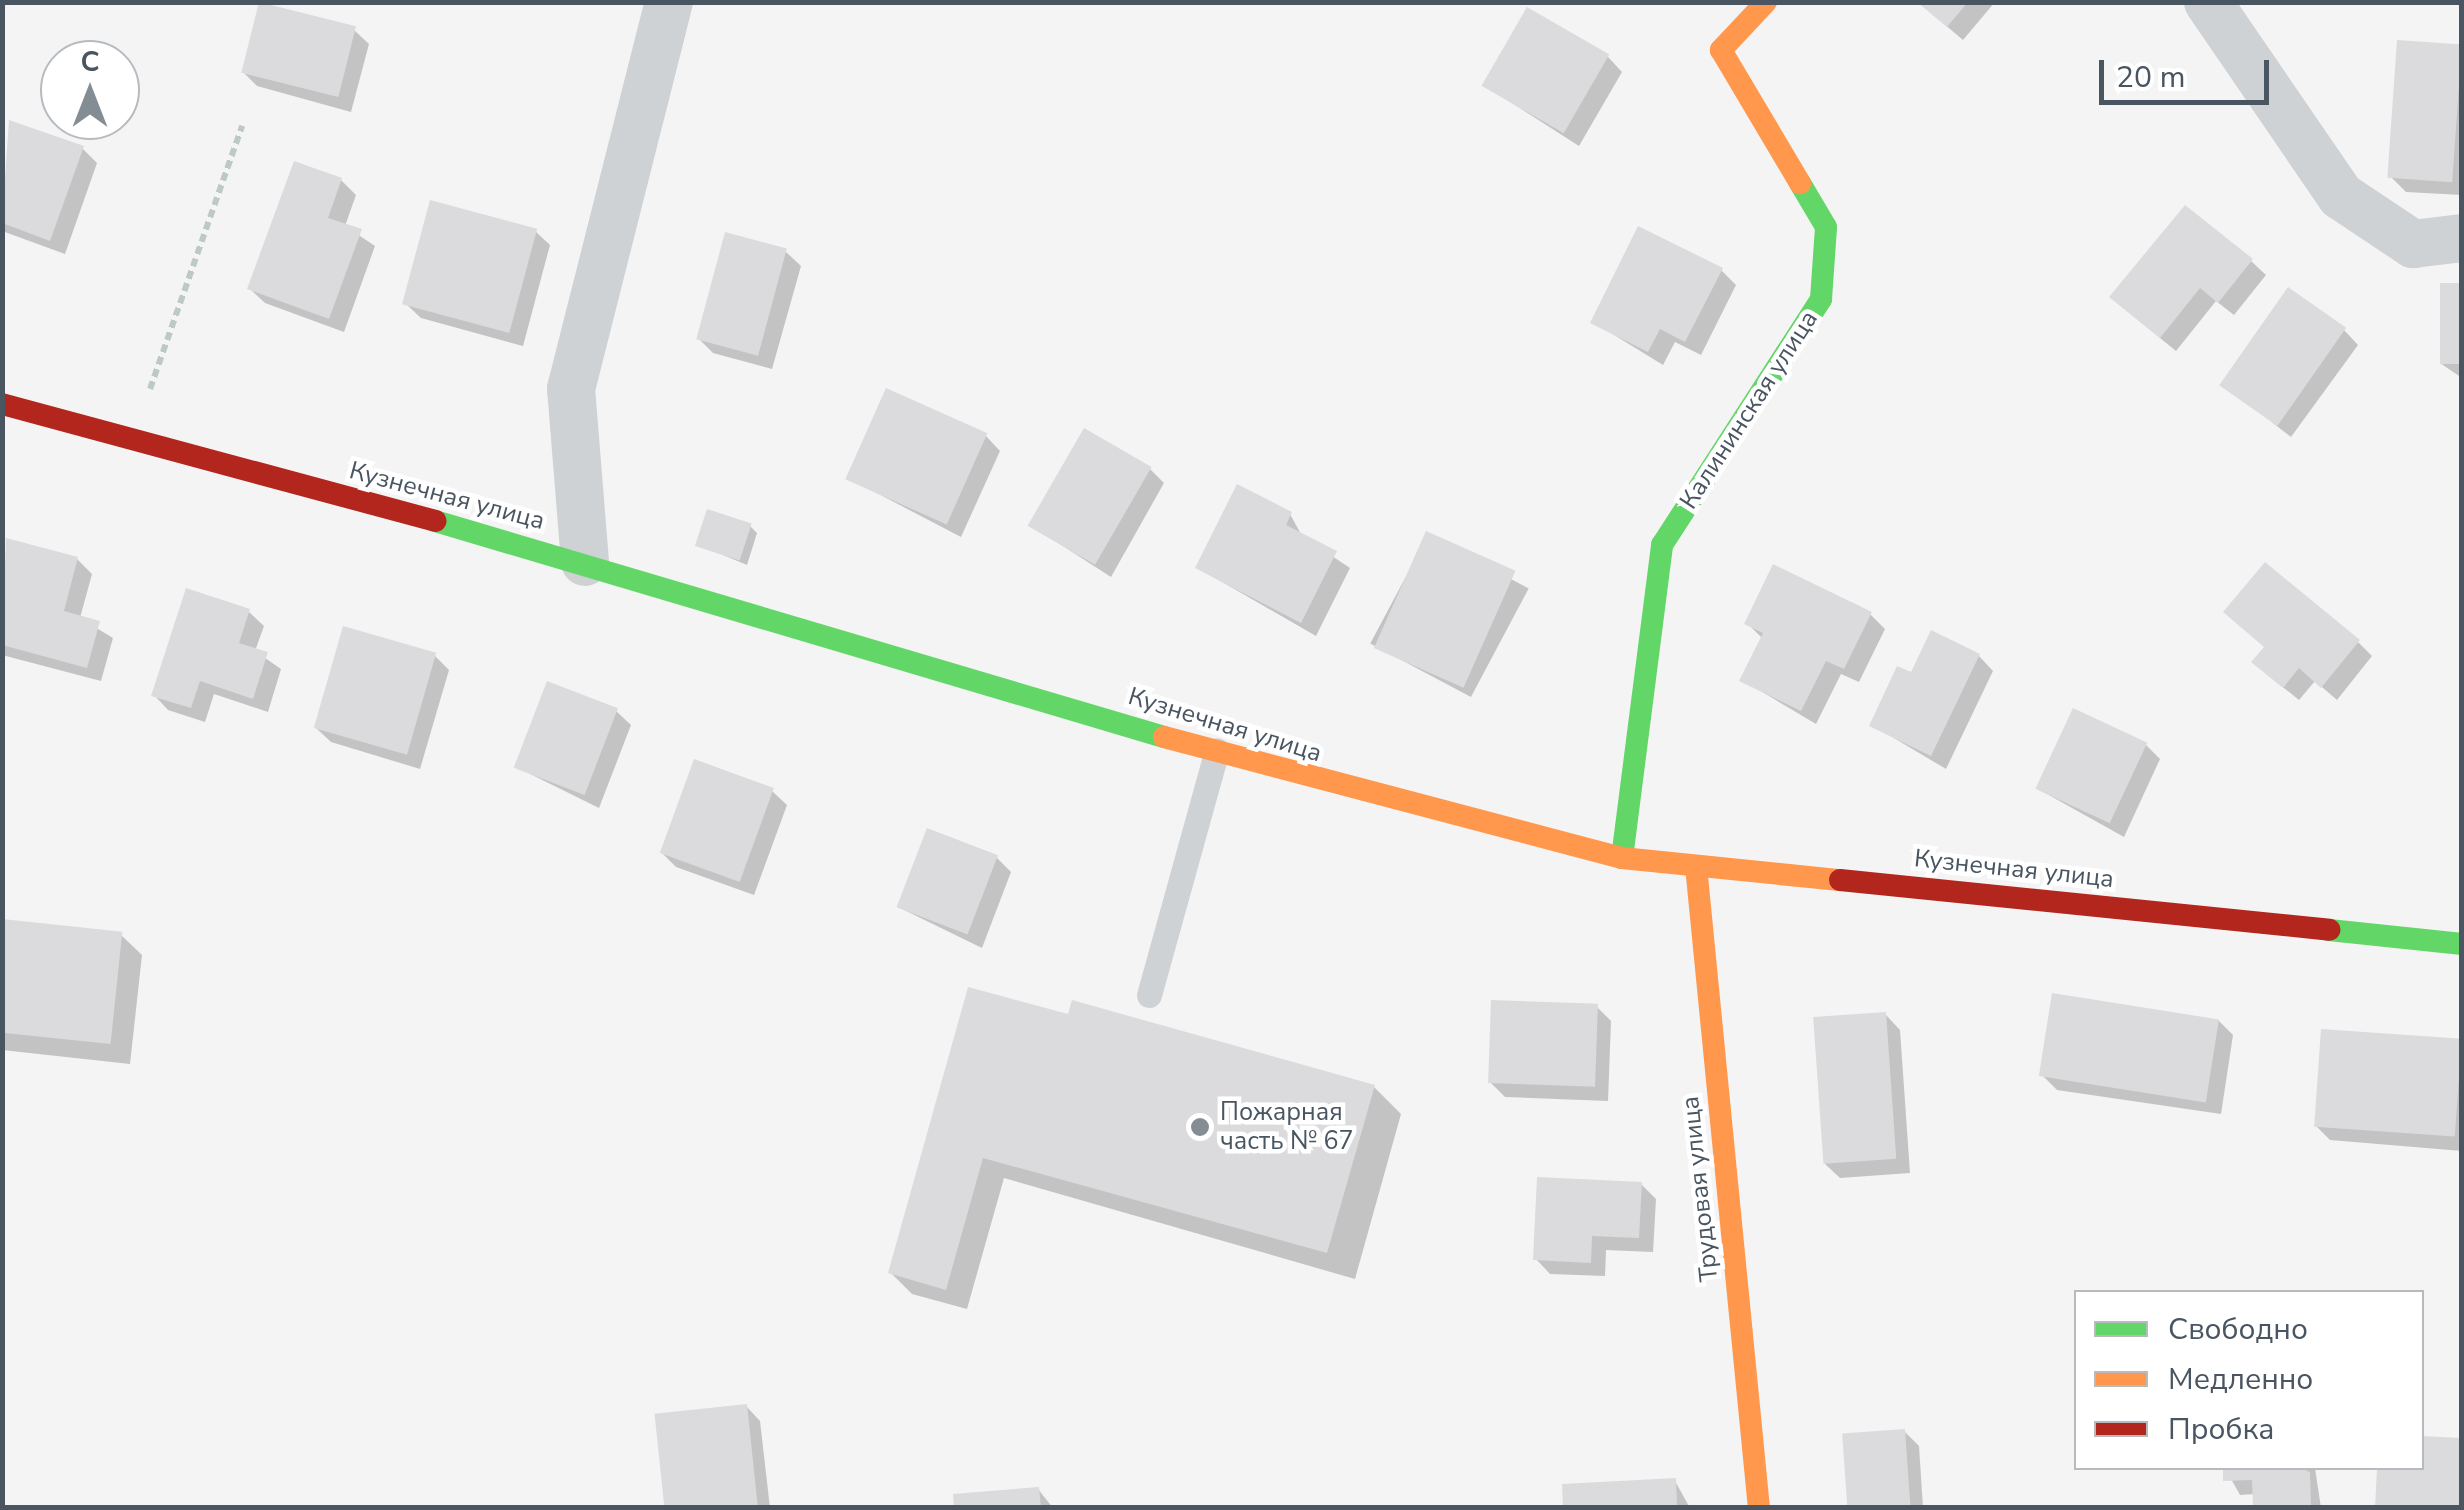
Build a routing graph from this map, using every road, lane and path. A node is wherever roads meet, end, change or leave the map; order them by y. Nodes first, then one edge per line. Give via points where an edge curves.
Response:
1 (669, 2) edge
2 (1766, 2) edge
3 (2208, 2) edge
4 (242, 126) dead end
5 (2462, 238) edge
6 (2, 404) edge
7 (132, 440) junction
8 (585, 562) junction
9 (1217, 750) junction
10 (1622, 858) junction
11 (1696, 866) junction
12 (2462, 944) edge
13 (1149, 995) dead end
14 (1759, 1508) edge

1 - 8 street via 571,389
2 - 10 street, Калининская улица via 1720,50 1826,228 1820,299 1662,545
3 - 5 street via 2341,196 2412,244
4 - 7 path
6 - 7 street, Кузнечная улица
7 - 8 street, Кузнечная улица
8 - 9 street, Кузнечная улица
9 - 10 street, Кузнечная улица
9 - 13 lane
10 - 11 street, Кузнечная улица
11 - 12 street, Кузнечная улица
11 - 14 street, Трудовая улица

